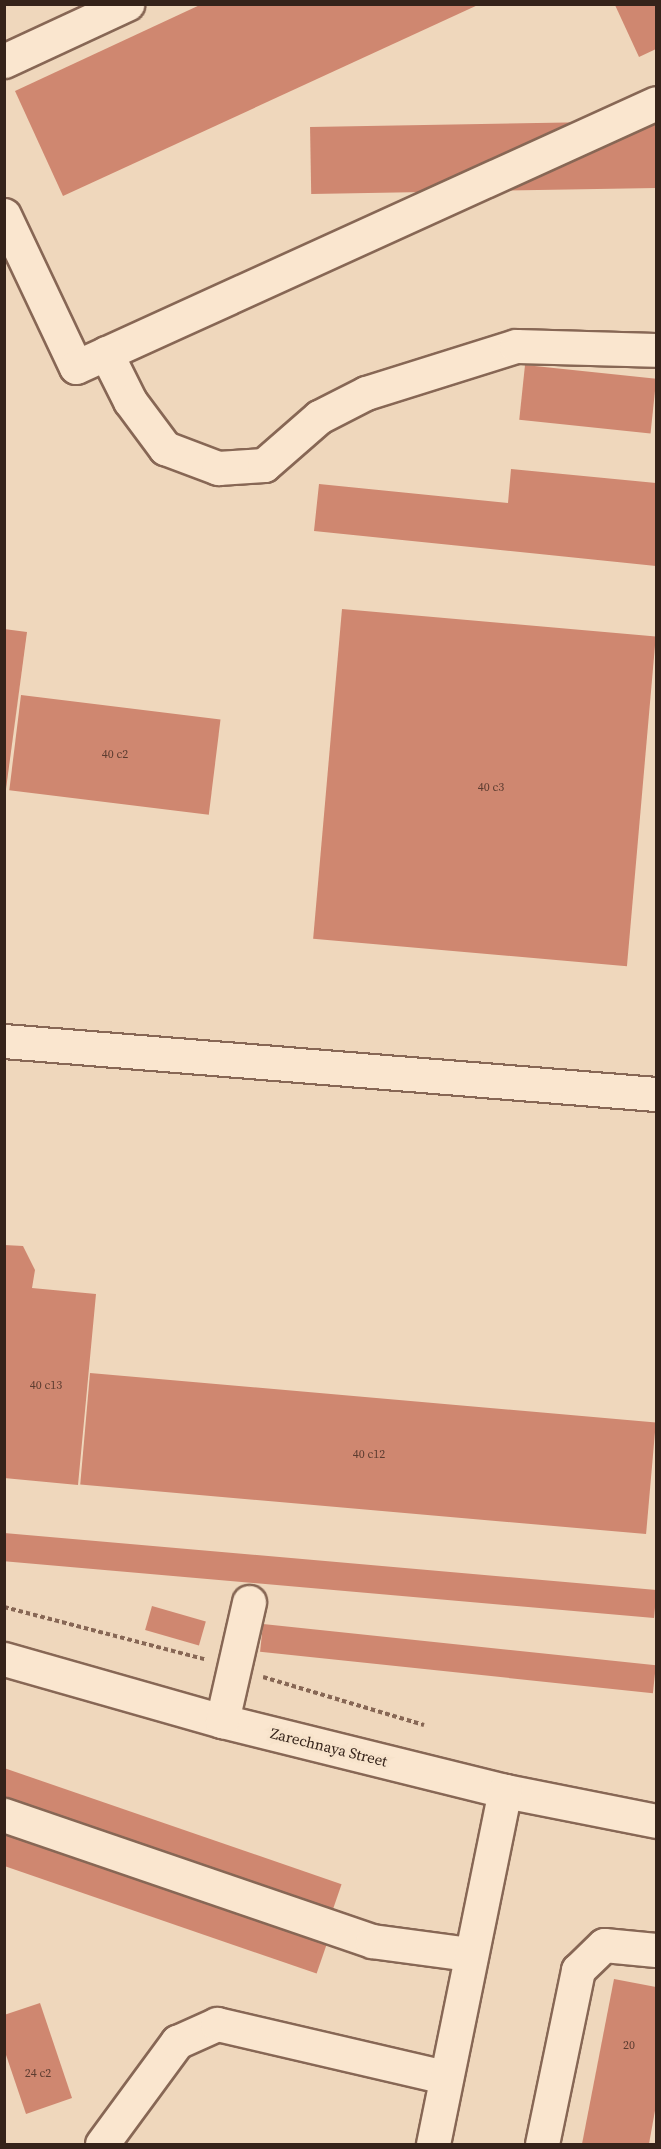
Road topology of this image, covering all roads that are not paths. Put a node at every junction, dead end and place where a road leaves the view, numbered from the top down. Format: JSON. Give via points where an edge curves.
{"nodes":[{"id":1,"x":127,"y":4,"type":"edge"},
{"id":2,"x":4,"y":61,"type":"edge"},
{"id":3,"x":657,"y":103,"type":"edge"},
{"id":4,"x":4,"y":215,"type":"edge"},
{"id":5,"x":657,"y":350,"type":"edge"},
{"id":6,"x":106,"y":353,"type":"junction"},
{"id":7,"x":4,"y":1041,"type":"edge"},
{"id":8,"x":657,"y":1094,"type":"edge"},
{"id":9,"x":249,"y":1602,"type":"dead end"},
{"id":10,"x":4,"y":1659,"type":"edge"},
{"id":11,"x":222,"y":1721,"type":"junction"},
{"id":12,"x":505,"y":1791,"type":"junction"},
{"id":13,"x":4,"y":1815,"type":"edge"},
{"id":14,"x":657,"y":1821,"type":"edge"},
{"id":15,"x":657,"y":1950,"type":"edge"},
{"id":16,"x":470,"y":1954,"type":"junction"},
{"id":17,"x":445,"y":2077,"type":"junction"},
{"id":18,"x":102,"y":2145,"type":"edge"},
{"id":19,"x":433,"y":2145,"type":"edge"},
{"id":20,"x":542,"y":2145,"type":"edge"}],
"edges":[{"from":1,"to":2,"type":"street"},
{"from":3,"to":6,"type":"street"},
{"from":4,"to":6,"type":"street","via":[[76,367]]},
{"from":5,"to":6,"type":"street","via":[[516,346],[366,393],[319,417],[264,465],[218,468],[165,448],[130,401]]},
{"from":7,"to":8,"type":"street"},
{"from":9,"to":11,"type":"street"},
{"from":10,"to":11,"type":"street","name":"Zarechnaya Street"},
{"from":11,"to":12,"type":"street","name":"Zarechnaya Street"},
{"from":12,"to":14,"type":"street","name":"Zarechnaya Street"},
{"from":12,"to":16,"type":"street"},
{"from":13,"to":16,"type":"street","via":[[372,1941]]},
{"from":15,"to":20,"type":"street","via":[[604,1945],[589,1953],[578,1970]]},
{"from":16,"to":17,"type":"street"},
{"from":17,"to":18,"type":"street","via":[[216,2024],[177,2042]]},
{"from":17,"to":19,"type":"street"}]}
